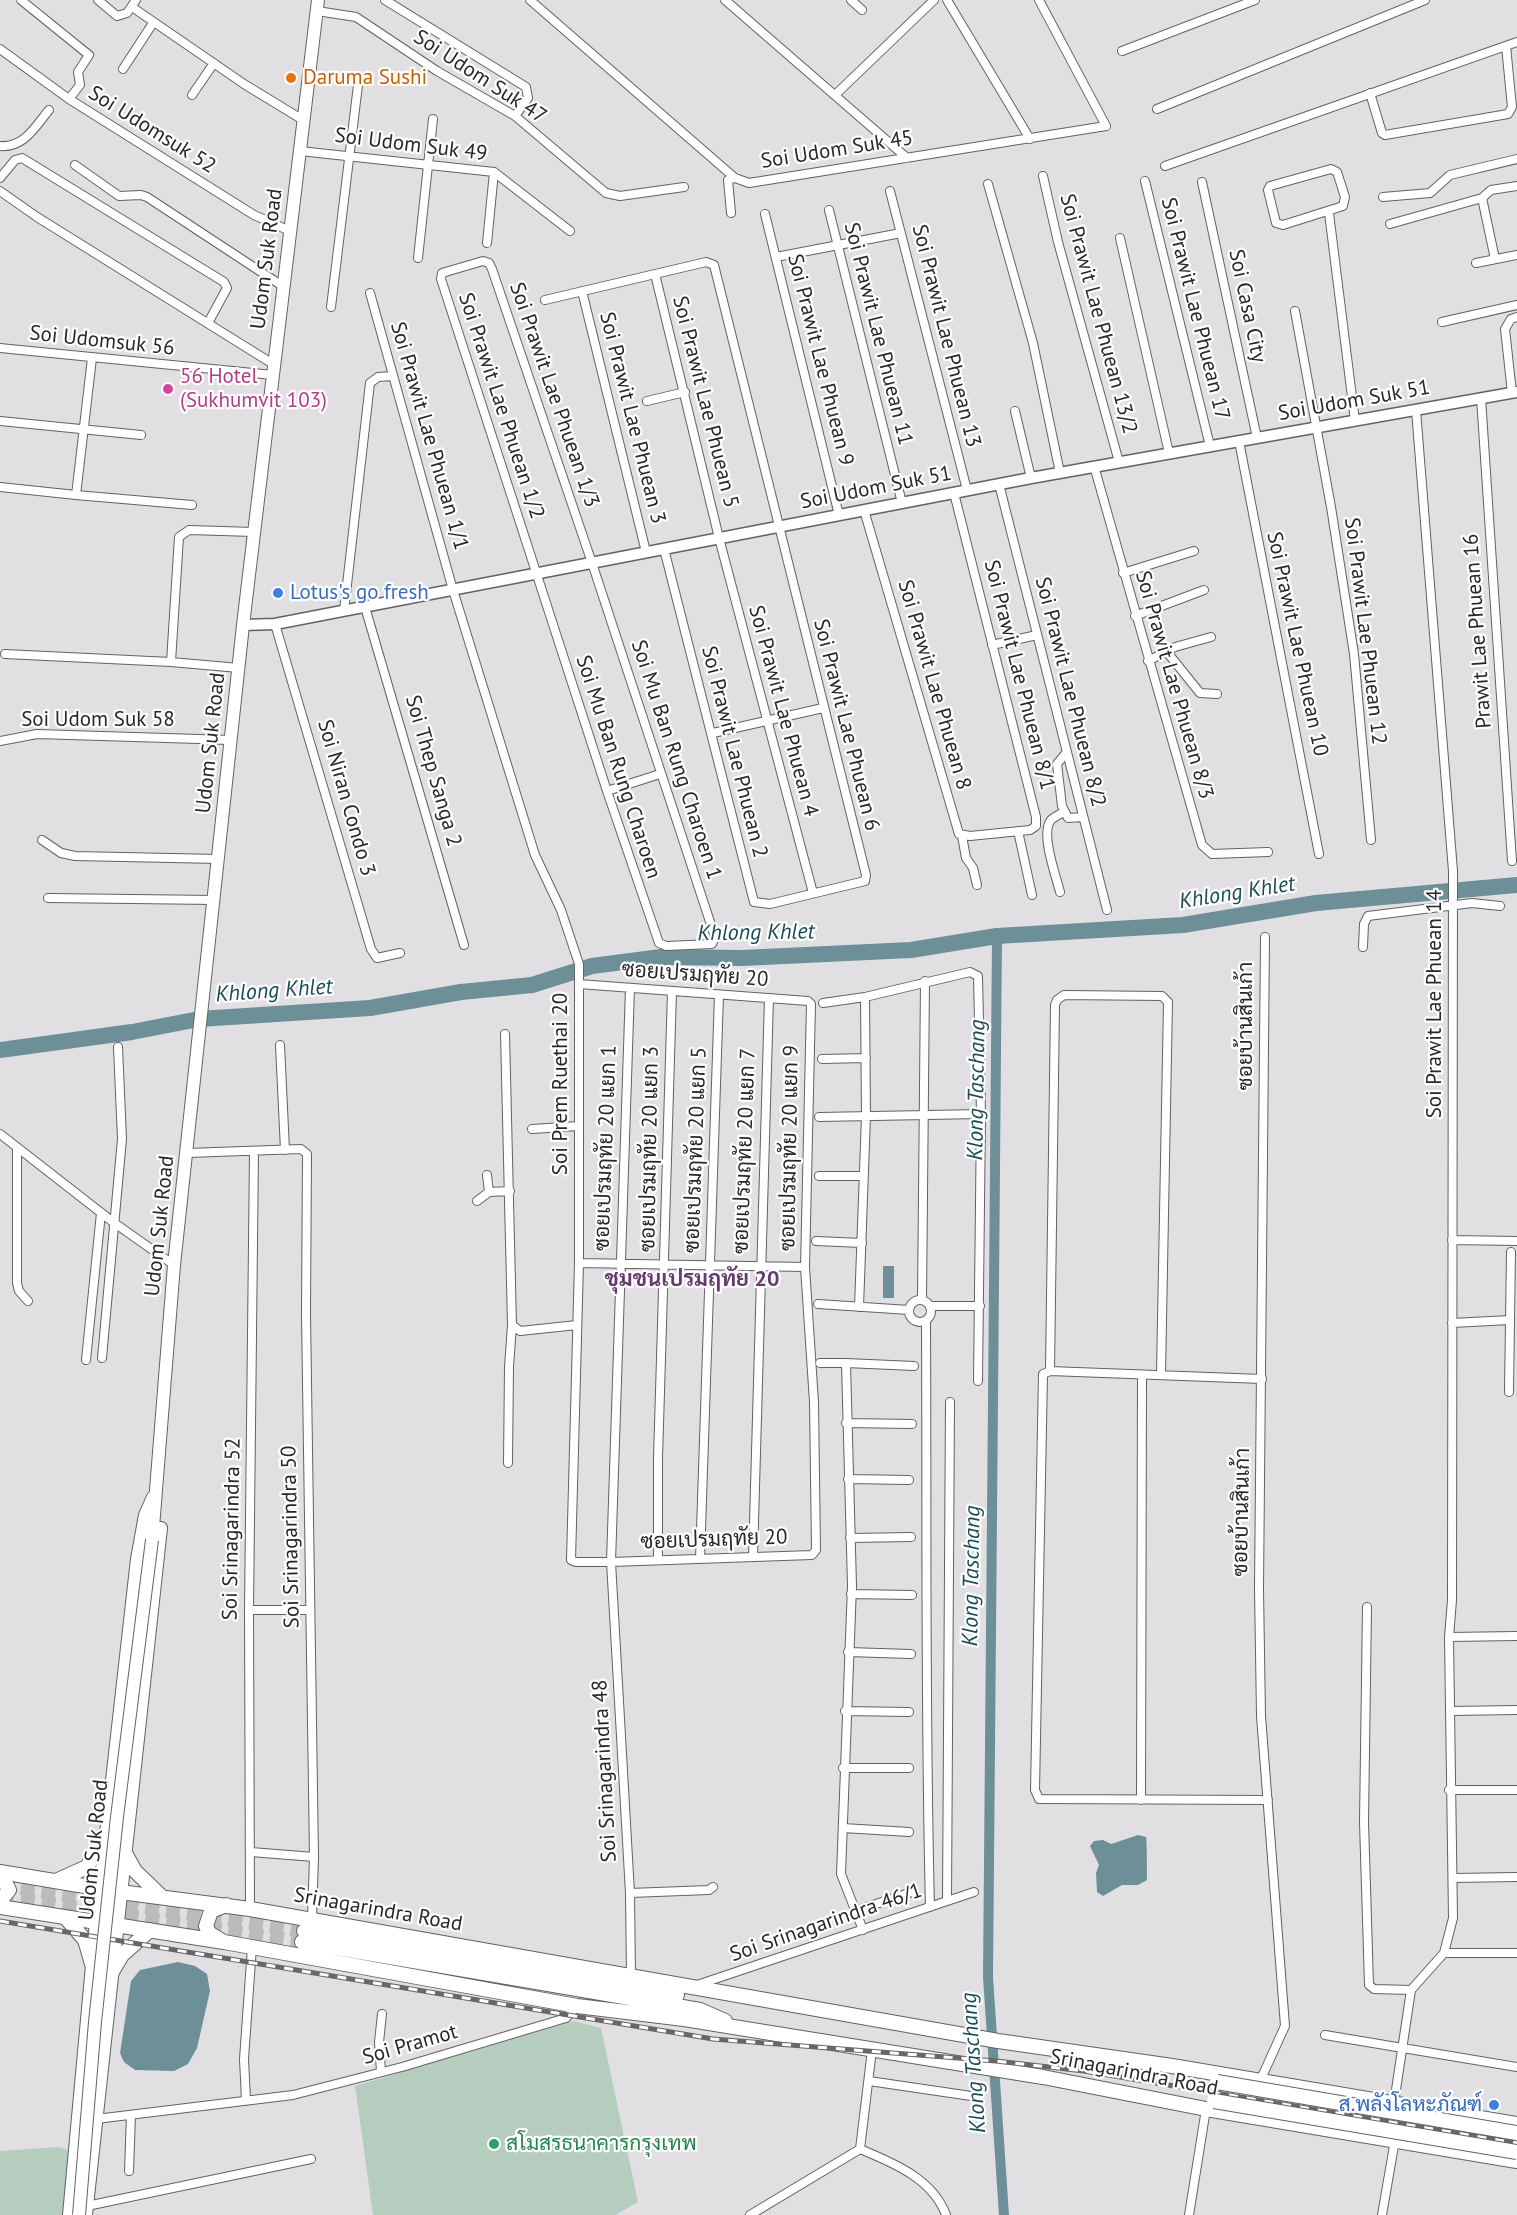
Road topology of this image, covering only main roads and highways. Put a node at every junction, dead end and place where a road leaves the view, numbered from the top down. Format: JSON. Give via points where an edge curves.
{"nodes":[{"id":1,"x":318,"y":5,"type":"edge"},
{"id":2,"x":157,"y":1491,"type":"junction"},
{"id":3,"x":115,"y":1754,"type":"junction"},
{"id":4,"x":134,"y":1756,"type":"junction"},
{"id":5,"x":105,"y":1835,"type":"junction"},
{"id":6,"x":124,"y":1851,"type":"junction"},
{"id":7,"x":0,"y":1872,"type":"edge"},
{"id":8,"x":56,"y":1881,"type":"junction"},
{"id":9,"x":99,"y":1888,"type":"junction"},
{"id":10,"x":120,"y":1892,"type":"junction"},
{"id":11,"x":162,"y":1898,"type":"junction"},
{"id":12,"x":0,"y":1901,"type":"edge"},
{"id":13,"x":226,"y":1905,"type":"junction"},
{"id":14,"x":0,"y":1907,"type":"edge"},
{"id":15,"x":66,"y":1918,"type":"junction"},
{"id":16,"x":96,"y":1922,"type":"junction"},
{"id":17,"x":117,"y":1925,"type":"junction"},
{"id":18,"x":150,"y":1930,"type":"junction"},
{"id":19,"x":224,"y":1942,"type":"junction"},
{"id":20,"x":92,"y":1964,"type":"junction"},
{"id":21,"x":112,"y":1972,"type":"junction"},
{"id":22,"x":747,"y":1998,"type":"junction"},
{"id":23,"x":88,"y":2008,"type":"junction"},
{"id":24,"x":108,"y":2010,"type":"junction"},
{"id":25,"x":743,"y":2028,"type":"junction"},
{"id":26,"x":1046,"y":2049,"type":"junction"},
{"id":27,"x":1265,"y":2082,"type":"junction"},
{"id":28,"x":1210,"y":2105,"type":"junction"},
{"id":29,"x":1264,"y":2118,"type":"junction"},
{"id":30,"x":1517,"y":2124,"type":"edge"},
{"id":31,"x":1517,"y":2131,"type":"edge"},
{"id":32,"x":1517,"y":2152,"type":"edge"},
{"id":33,"x":1517,"y":2160,"type":"edge"},
{"id":34,"x":84,"y":2212,"type":"edge"},
{"id":35,"x":69,"y":2215,"type":"edge"}],
"edges":[{"from":1,"to":2,"type":"main road","name":"Udom Suk Road","via":[[243,625],[174,1265]]},
{"from":2,"to":3,"type":"main road","name":"Udom Suk Road","via":[[145,1515],[136,1559]]},
{"from":2,"to":4,"type":"main road","name":"Udom Suk Road","via":[[161,1523]]},
{"from":2,"to":34,"type":"main road","name":"Udom Suk Road","bridge":true,"via":[[95,2022]]},
{"from":3,"to":4,"type":"main road","via":[[122,1765]]},
{"from":3,"to":5,"type":"main road","name":"Udom Suk Road"},
{"from":4,"to":6,"type":"main road","name":"Udom Suk Road"},
{"from":5,"to":8,"type":"main road","via":[[87,1867]]},
{"from":5,"to":9,"type":"main road","name":"Udom Suk Road"},
{"from":6,"to":10,"type":"main road","name":"Udom Suk Road"},
{"from":6,"to":11,"type":"main road","via":[[145,1884]]},
{"from":7,"to":8,"type":"main road","name":"Srinagarindra Road"},
{"from":7,"to":12,"type":"main road","via":[[9,1890]]},
{"from":8,"to":9,"type":"main road","name":"Srinagarindra Road"},
{"from":9,"to":10,"type":"main road","name":"Srinagarindra Road"},
{"from":9,"to":16,"type":"main road","name":"Udom Suk Road"},
{"from":10,"to":11,"type":"main road","name":"Srinagarindra Road"},
{"from":10,"to":17,"type":"main road","name":"Udom Suk Road"},
{"from":11,"to":13,"type":"main road","name":"Srinagarindra Road"},
{"from":13,"to":19,"type":"main road","via":[[211,1911],[206,1926],[208,1933]]},
{"from":13,"to":22,"type":"main road","name":"Srinagarindra Road"},
{"from":14,"to":15,"type":"main road","name":"Srinagarindra Road"},
{"from":15,"to":16,"type":"main road","name":"Srinagarindra Road"},
{"from":15,"to":20,"type":"main road","via":[[86,1940]]},
{"from":16,"to":17,"type":"main road","name":"Srinagarindra Road"},
{"from":16,"to":20,"type":"main road","name":"Udom Suk Road"},
{"from":17,"to":18,"type":"main road","name":"Srinagarindra Road"},
{"from":17,"to":21,"type":"main road","name":"Udom Suk Road"},
{"from":18,"to":19,"type":"main road","name":"Srinagarindra Road"},
{"from":18,"to":21,"type":"main road","via":[[122,1955]]},
{"from":19,"to":25,"type":"main road","name":"Srinagarindra Road","via":[[577,2006]]},
{"from":20,"to":23,"type":"main road","name":"Udom Suk Road"},
{"from":21,"to":24,"type":"main road","name":"Udom Suk Road"},
{"from":22,"to":25,"type":"main road","name":"Srinagarindra Road","via":[[700,1999],[303,1937],[700,2010]]},
{"from":22,"to":26,"type":"main road","name":"Srinagarindra Road"},
{"from":23,"to":24,"type":"main road","via":[[99,1995]]},
{"from":23,"to":35,"type":"main road","name":"Udom Suk Road"},
{"from":24,"to":34,"type":"main road","name":"Udom Suk Road"},
{"from":25,"to":28,"type":"main road","name":"Srinagarindra Road","via":[[996,2070],[1108,2083]]},
{"from":26,"to":27,"type":"main road","name":"Srinagarindra Road"},
{"from":26,"to":31,"type":"main road","bridge":true,"via":[[1217,2082]]},
{"from":27,"to":29,"type":"main road","via":[[1282,2092],[1285,2103],[1281,2112]]},
{"from":27,"to":30,"type":"main road","name":"Srinagarindra Road"},
{"from":28,"to":29,"type":"main road","name":"Srinagarindra Road"},
{"from":28,"to":32,"type":"main road","bridge":true},
{"from":29,"to":33,"type":"main road","name":"Srinagarindra Road"},
{"from":31,"to":33,"type":"main road","via":[[1506,2133],[1503,2143]]}]}
